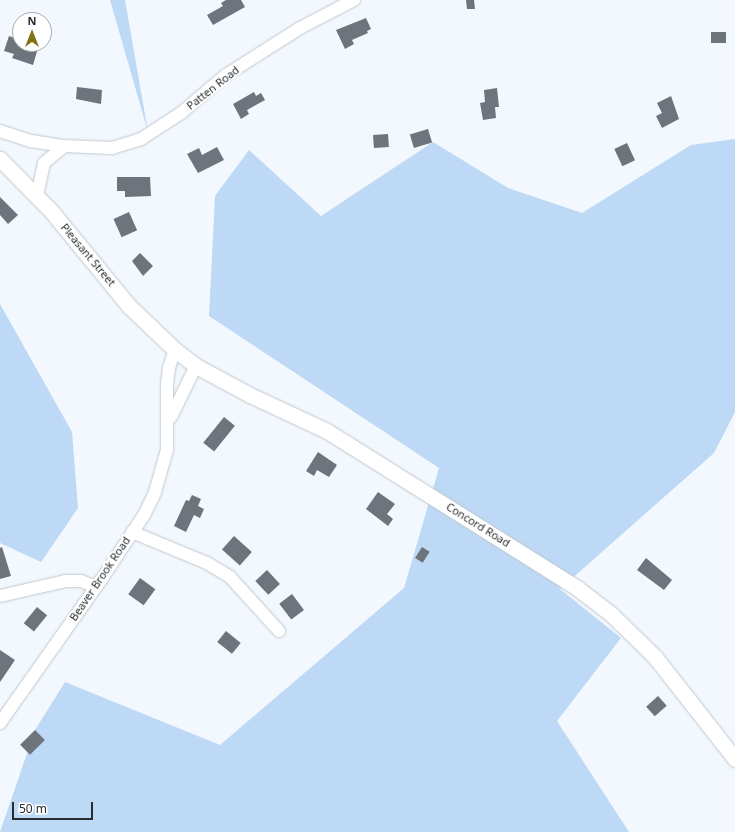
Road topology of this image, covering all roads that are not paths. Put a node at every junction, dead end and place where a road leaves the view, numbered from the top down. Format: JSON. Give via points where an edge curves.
{"nodes":[{"id":1,"x":354,"y":0,"type":"edge"},
{"id":2,"x":0,"y":131,"type":"edge"},
{"id":3,"x":64,"y":146,"type":"junction"},
{"id":4,"x":0,"y":159,"type":"edge"},
{"id":5,"x":37,"y":196,"type":"junction"},
{"id":6,"x":176,"y":350,"type":"junction"},
{"id":7,"x":196,"y":366,"type":"junction"},
{"id":8,"x":168,"y":421,"type":"junction"},
{"id":9,"x":132,"y":532,"type":"junction"},
{"id":10,"x":96,"y":587,"type":"junction"},
{"id":11,"x":0,"y":596,"type":"edge"},
{"id":12,"x":279,"y":631,"type":"dead end"},
{"id":13,"x":0,"y":723,"type":"edge"},
{"id":14,"x":735,"y":759,"type":"edge"}],
"edges":[{"from":1,"to":3,"type":"street","name":"Patten Road","via":[[300,28],[226,75],[182,113],[142,139],[112,148]]},
{"from":2,"to":3,"type":"street","name":"Patten Road","via":[[31,141]]},
{"from":3,"to":5,"type":"street","via":[[44,162]]},
{"from":4,"to":5,"type":"main road","name":"Pleasant Street"},
{"from":5,"to":6,"type":"main road","name":"Pleasant Street","via":[[129,306]]},
{"from":6,"to":7,"type":"main road","name":"Concord Road"},
{"from":6,"to":8,"type":"street","name":"Beaver Brook Road","via":[[169,368]]},
{"from":7,"to":8,"type":"street","name":"Beaver Brook Road"},
{"from":7,"to":14,"type":"main road","name":"Concord Road","via":[[326,431],[577,588],[611,614],[655,657]]},
{"from":8,"to":9,"type":"street","name":"Beaver Brook Road","via":[[167,450],[155,492]]},
{"from":9,"to":10,"type":"street","name":"Beaver Brook Road"},
{"from":9,"to":12,"type":"street","via":[[207,563],[230,577]]},
{"from":10,"to":11,"type":"street","via":[[81,581],[66,581]]},
{"from":10,"to":13,"type":"street","name":"Beaver Brook Road"}]}
